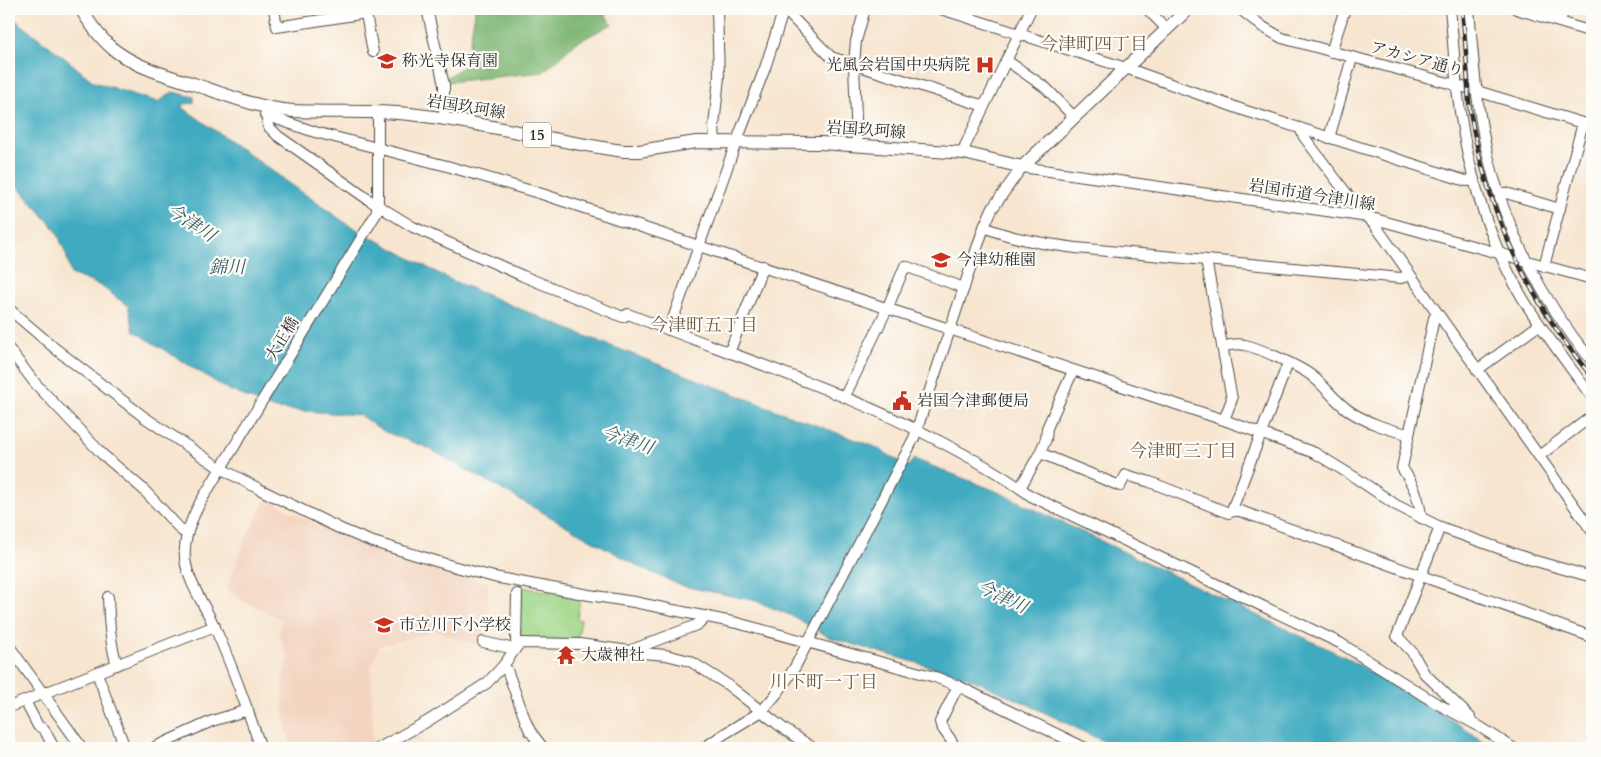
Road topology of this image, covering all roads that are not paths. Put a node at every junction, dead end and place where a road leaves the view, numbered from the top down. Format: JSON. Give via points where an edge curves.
{"nodes":[{"id":1,"x":81,"y":9,"type":"edge"},
{"id":2,"x":274,"y":9,"type":"edge"},
{"id":3,"x":427,"y":9,"type":"edge"},
{"id":4,"x":717,"y":9,"type":"edge"},
{"id":5,"x":865,"y":9,"type":"edge"},
{"id":6,"x":940,"y":9,"type":"edge"},
{"id":7,"x":1031,"y":9,"type":"edge"},
{"id":8,"x":1147,"y":9,"type":"edge"},
{"id":9,"x":1188,"y":9,"type":"edge"},
{"id":10,"x":1240,"y":9,"type":"edge"},
{"id":11,"x":1346,"y":9,"type":"edge"},
{"id":12,"x":1450,"y":9,"type":"edge"},
{"id":13,"x":1469,"y":9,"type":"edge"},
{"id":14,"x":1516,"y":9,"type":"edge"},
{"id":15,"x":1564,"y":9,"type":"edge"},
{"id":16,"x":365,"y":11,"type":"edge"},
{"id":17,"x":1560,"y":22,"type":"junction"},
{"id":18,"x":1167,"y":29,"type":"junction"},
{"id":19,"x":1592,"y":32,"type":"edge"},
{"id":20,"x":1020,"y":33,"type":"junction"},
{"id":21,"x":373,"y":52,"type":"dead end"},
{"id":22,"x":1331,"y":52,"type":"junction"},
{"id":23,"x":1352,"y":58,"type":"junction"},
{"id":24,"x":1006,"y":60,"type":"junction"},
{"id":25,"x":854,"y":64,"type":"junction"},
{"id":26,"x":1126,"y":68,"type":"junction"},
{"id":27,"x":1457,"y":86,"type":"junction"},
{"id":28,"x":1477,"y":91,"type":"junction"},
{"id":29,"x":984,"y":106,"type":"junction"},
{"id":30,"x":265,"y":111,"type":"junction"},
{"id":31,"x":378,"y":112,"type":"junction"},
{"id":32,"x":1074,"y":117,"type":"junction"},
{"id":33,"x":444,"y":119,"type":"junction"},
{"id":34,"x":1587,"y":125,"type":"edge"},
{"id":35,"x":1300,"y":128,"type":"junction"},
{"id":36,"x":1329,"y":138,"type":"junction"},
{"id":37,"x":714,"y":142,"type":"junction"},
{"id":38,"x":737,"y":142,"type":"junction"},
{"id":39,"x":858,"y":145,"type":"junction"},
{"id":40,"x":378,"y":148,"type":"junction"},
{"id":41,"x":964,"y":152,"type":"junction"},
{"id":42,"x":1022,"y":167,"type":"junction"},
{"id":43,"x":1474,"y":180,"type":"junction"},
{"id":44,"x":1500,"y":193,"type":"junction"},
{"id":45,"x":378,"y":205,"type":"junction"},
{"id":46,"x":1560,"y":210,"type":"junction"},
{"id":47,"x":1368,"y":217,"type":"junction"},
{"id":48,"x":984,"y":227,"type":"junction"},
{"id":49,"x":700,"y":245,"type":"junction"},
{"id":50,"x":1501,"y":254,"type":"junction"},
{"id":51,"x":1206,"y":260,"type":"junction"},
{"id":52,"x":1526,"y":261,"type":"junction"},
{"id":53,"x":763,"y":266,"type":"junction"},
{"id":54,"x":1544,"y":266,"type":"junction"},
{"id":55,"x":1410,"y":275,"type":"junction"},
{"id":56,"x":1592,"y":279,"type":"edge"},
{"id":57,"x":964,"y":288,"type":"junction"},
{"id":58,"x":9,"y":309,"type":"edge"},
{"id":59,"x":886,"y":309,"type":"junction"},
{"id":60,"x":1437,"y":314,"type":"junction"},
{"id":61,"x":1540,"y":325,"type":"junction"},
{"id":62,"x":950,"y":329,"type":"junction"},
{"id":63,"x":669,"y":330,"type":"junction"},
{"id":64,"x":1222,"y":347,"type":"junction"},
{"id":65,"x":9,"y":349,"type":"edge"},
{"id":66,"x":729,"y":353,"type":"junction"},
{"id":67,"x":1592,"y":361,"type":"edge"},
{"id":68,"x":1288,"y":364,"type":"junction"},
{"id":69,"x":1073,"y":370,"type":"junction"},
{"id":70,"x":1477,"y":370,"type":"junction"},
{"id":71,"x":845,"y":396,"type":"junction"},
{"id":72,"x":1592,"y":397,"type":"edge"},
{"id":73,"x":1592,"y":416,"type":"edge"},
{"id":74,"x":1224,"y":420,"type":"junction"},
{"id":75,"x":917,"y":429,"type":"junction"},
{"id":76,"x":1262,"y":434,"type":"junction"},
{"id":77,"x":1409,"y":434,"type":"junction"},
{"id":78,"x":1040,"y":453,"type":"junction"},
{"id":79,"x":1539,"y":456,"type":"junction"},
{"id":80,"x":222,"y":466,"type":"junction"},
{"id":81,"x":1020,"y":488,"type":"junction"},
{"id":82,"x":1233,"y":511,"type":"junction"},
{"id":83,"x":1421,"y":518,"type":"junction"},
{"id":84,"x":1440,"y":527,"type":"junction"},
{"id":85,"x":1592,"y":531,"type":"edge"},
{"id":86,"x":187,"y":534,"type":"junction"},
{"id":87,"x":1422,"y":575,"type":"junction"},
{"id":88,"x":1592,"y":577,"type":"edge"},
{"id":89,"x":517,"y":594,"type":"dead end"},
{"id":90,"x":108,"y":597,"type":"dead end"},
{"id":91,"x":707,"y":616,"type":"junction"},
{"id":92,"x":215,"y":626,"type":"junction"},
{"id":93,"x":1592,"y":637,"type":"edge"},
{"id":94,"x":810,"y":639,"type":"junction"},
{"id":95,"x":483,"y":642,"type":"dead end"},
{"id":96,"x":9,"y":646,"type":"edge"},
{"id":97,"x":516,"y":648,"type":"junction"},
{"id":98,"x":638,"y":649,"type":"junction"},
{"id":99,"x":117,"y":665,"type":"junction"},
{"id":100,"x":503,"y":666,"type":"junction"},
{"id":101,"x":97,"y":672,"type":"junction"},
{"id":102,"x":958,"y":686,"type":"junction"},
{"id":103,"x":43,"y":694,"type":"junction"},
{"id":104,"x":25,"y":701,"type":"junction"},
{"id":105,"x":9,"y":707,"type":"edge"},
{"id":106,"x":248,"y":710,"type":"junction"},
{"id":107,"x":762,"y":711,"type":"junction"},
{"id":108,"x":1478,"y":725,"type":"junction"},
{"id":109,"x":54,"y":748,"type":"edge"},
{"id":110,"x":82,"y":748,"type":"edge"},
{"id":111,"x":124,"y":748,"type":"edge"},
{"id":112,"x":154,"y":748,"type":"edge"},
{"id":113,"x":261,"y":748,"type":"edge"},
{"id":114,"x":379,"y":748,"type":"edge"},
{"id":115,"x":543,"y":748,"type":"edge"},
{"id":116,"x":704,"y":748,"type":"edge"},
{"id":117,"x":813,"y":748,"type":"edge"},
{"id":118,"x":954,"y":748,"type":"edge"},
{"id":119,"x":1085,"y":748,"type":"edge"},
{"id":120,"x":1513,"y":748,"type":"edge"}],
"edges":[{"from":1,"to":30,"type":"main road","name":"岩国玖珂線","number":"15","via":[[105,41],[132,61]]},
{"from":2,"to":16,"type":"street","via":[[277,27]]},
{"from":3,"to":33,"type":"street","via":[[444,84]]},
{"from":4,"to":37,"type":"street","via":[[719,77]]},
{"from":5,"to":25,"type":"street","via":[[856,41]]},
{"from":6,"to":20,"type":"street"},
{"from":7,"to":20,"type":"street"},
{"from":8,"to":18,"type":"street"},
{"from":9,"to":18,"type":"main road"},
{"from":10,"to":22,"type":"street","name":"アカシア通り","via":[[1263,28],[1282,38]]},
{"from":11,"to":22,"type":"street"},
{"from":12,"to":27,"type":"street"},
{"from":13,"to":28,"type":"street"},
{"from":14,"to":17,"type":"street"},
{"from":15,"to":17,"type":"street"},
{"from":16,"to":21,"type":"street"},
{"from":17,"to":19,"type":"street"},
{"from":18,"to":26,"type":"main road"},
{"from":20,"to":24,"type":"street"},
{"from":20,"to":26,"type":"street"},
{"from":22,"to":23,"type":"street","name":"アカシア通り"},
{"from":23,"to":27,"type":"street","name":"アカシア通り"},
{"from":23,"to":36,"type":"street"},
{"from":24,"to":29,"type":"street"},
{"from":24,"to":32,"type":"street","via":[[1046,88]]},
{"from":25,"to":29,"type":"street"},
{"from":25,"to":38,"type":"street","via":[[831,57],[784,9]]},
{"from":25,"to":39,"type":"street"},
{"from":26,"to":32,"type":"main road"},
{"from":26,"to":35,"type":"street"},
{"from":27,"to":28,"type":"street","name":"アカシア通り"},
{"from":27,"to":43,"type":"street"},
{"from":28,"to":34,"type":"street","name":"アカシア通り"},
{"from":28,"to":44,"type":"street","via":[[1487,151]]},
{"from":29,"to":41,"type":"street"},
{"from":30,"to":31,"type":"main road","name":"岩国玖珂線","number":"15"},
{"from":30,"to":40,"type":"street","via":[[315,132]]},
{"from":30,"to":45,"type":"street","via":[[268,126],[278,136]]},
{"from":31,"to":33,"type":"main road","name":"岩国玖珂線","number":"15"},
{"from":31,"to":40,"type":"street"},
{"from":32,"to":42,"type":"main road"},
{"from":33,"to":37,"type":"main road","name":"岩国玖珂線","number":"15","via":[[624,151]]},
{"from":34,"to":46,"type":"street"},
{"from":35,"to":36,"type":"street"},
{"from":35,"to":47,"type":"street","via":[[1333,176]]},
{"from":36,"to":43,"type":"street","via":[[1466,181]]},
{"from":37,"to":38,"type":"main road","name":"岩国玖珂線","number":"15"},
{"from":38,"to":39,"type":"main road","name":"岩国玖珂線","number":"15"},
{"from":38,"to":49,"type":"street"},
{"from":39,"to":41,"type":"main road","name":"岩国玖珂線","number":"15"},
{"from":40,"to":45,"type":"street"},
{"from":40,"to":49,"type":"street","via":[[542,194]]},
{"from":41,"to":42,"type":"main road","name":"岩国玖珂線","number":"15"},
{"from":42,"to":47,"type":"street","name":"岩国市道今津川線"},
{"from":42,"to":48,"type":"street","via":[[992,209]]},
{"from":43,"to":50,"type":"street"},
{"from":44,"to":46,"type":"street"},
{"from":44,"to":52,"type":"street"},
{"from":45,"to":63,"type":"street","via":[[413,227],[523,276],[623,317],[628,314]]},
{"from":45,"to":80,"type":"street","name":"大正橋","via":[[376,214]]},
{"from":46,"to":54,"type":"street"},
{"from":47,"to":50,"type":"street","name":"岩国市道今津川線"},
{"from":47,"to":55,"type":"street"},
{"from":48,"to":51,"type":"street","via":[[1053,245]]},
{"from":48,"to":57,"type":"street"},
{"from":49,"to":53,"type":"street"},
{"from":49,"to":63,"type":"street"},
{"from":50,"to":52,"type":"street","name":"岩国市道今津川線"},
{"from":50,"to":61,"type":"street"},
{"from":51,"to":55,"type":"street","via":[[1401,278]]},
{"from":51,"to":64,"type":"street"},
{"from":52,"to":54,"type":"street","name":"岩国市道今津川線"},
{"from":52,"to":67,"type":"street","via":[[1558,315]]},
{"from":53,"to":59,"type":"street"},
{"from":53,"to":66,"type":"street"},
{"from":54,"to":56,"type":"street","name":"岩国市道今津川線"},
{"from":55,"to":60,"type":"street"},
{"from":57,"to":59,"type":"street","via":[[905,266]]},
{"from":57,"to":62,"type":"street"},
{"from":58,"to":80,"type":"street","via":[[56,350],[144,417]]},
{"from":59,"to":62,"type":"street"},
{"from":59,"to":71,"type":"street"},
{"from":60,"to":70,"type":"street"},
{"from":60,"to":77,"type":"street"},
{"from":61,"to":70,"type":"street"},
{"from":61,"to":72,"type":"street"},
{"from":62,"to":69,"type":"street"},
{"from":62,"to":75,"type":"street"},
{"from":63,"to":66,"type":"street"},
{"from":64,"to":68,"type":"street","via":[[1245,345]]},
{"from":64,"to":74,"type":"street","via":[[1232,399]]},
{"from":65,"to":86,"type":"street","via":[[34,382],[102,454],[143,489]]},
{"from":66,"to":71,"type":"street"},
{"from":68,"to":76,"type":"street"},
{"from":68,"to":77,"type":"street","via":[[1313,376],[1350,412],[1392,431]]},
{"from":69,"to":74,"type":"street"},
{"from":69,"to":78,"type":"street","via":[[1047,428]]},
{"from":70,"to":79,"type":"street"},
{"from":71,"to":75,"type":"street"},
{"from":73,"to":79,"type":"street"},
{"from":74,"to":76,"type":"street"},
{"from":75,"to":81,"type":"street"},
{"from":75,"to":94,"type":"street"},
{"from":76,"to":82,"type":"street"},
{"from":76,"to":83,"type":"street","via":[[1315,453]]},
{"from":77,"to":83,"type":"street","via":[[1402,468],[1421,506]]},
{"from":78,"to":81,"type":"street"},
{"from":78,"to":82,"type":"street","via":[[1120,486],[1126,475],[1229,513]]},
{"from":79,"to":85,"type":"street"},
{"from":80,"to":86,"type":"street","name":"大正橋","via":[[192,518]]},
{"from":80,"to":91,"type":"street","via":[[261,490],[341,529],[395,549],[494,577]]},
{"from":81,"to":108,"type":"street","via":[[1340,643],[1434,702]]},
{"from":82,"to":87,"type":"street"},
{"from":83,"to":84,"type":"street"},
{"from":84,"to":87,"type":"street"},
{"from":84,"to":88,"type":"street","via":[[1532,560]]},
{"from":86,"to":92,"type":"street","name":"大正橋","via":[[188,572]]},
{"from":87,"to":93,"type":"street"},
{"from":87,"to":108,"type":"street","via":[[1397,636],[1412,652],[1424,673]]},
{"from":89,"to":97,"type":"street"},
{"from":90,"to":99,"type":"street","via":[[110,632]]},
{"from":91,"to":94,"type":"street"},
{"from":91,"to":98,"type":"street","via":[[699,624]]},
{"from":92,"to":99,"type":"street"},
{"from":92,"to":106,"type":"street","name":"大正橋"},
{"from":94,"to":102,"type":"street"},
{"from":94,"to":107,"type":"street","via":[[779,691]]},
{"from":95,"to":97,"type":"street"},
{"from":96,"to":103,"type":"street"},
{"from":97,"to":98,"type":"street","via":[[522,643],[546,643],[629,651]]},
{"from":97,"to":100,"type":"street"},
{"from":98,"to":107,"type":"street","via":[[690,661]]},
{"from":99,"to":101,"type":"street"},
{"from":100,"to":114,"type":"street","via":[[487,683]]},
{"from":100,"to":115,"type":"street","via":[[530,732]]},
{"from":101,"to":103,"type":"street"},
{"from":101,"to":111,"type":"street"},
{"from":102,"to":118,"type":"street","via":[[940,722]]},
{"from":102,"to":119,"type":"street"},
{"from":103,"to":104,"type":"street"},
{"from":103,"to":110,"type":"street"},
{"from":104,"to":105,"type":"street"},
{"from":104,"to":109,"type":"street"},
{"from":106,"to":112,"type":"street","via":[[212,721]]},
{"from":106,"to":113,"type":"street","name":"大正橋"},
{"from":107,"to":116,"type":"street"},
{"from":107,"to":117,"type":"street"},
{"from":108,"to":120,"type":"street"}]}
